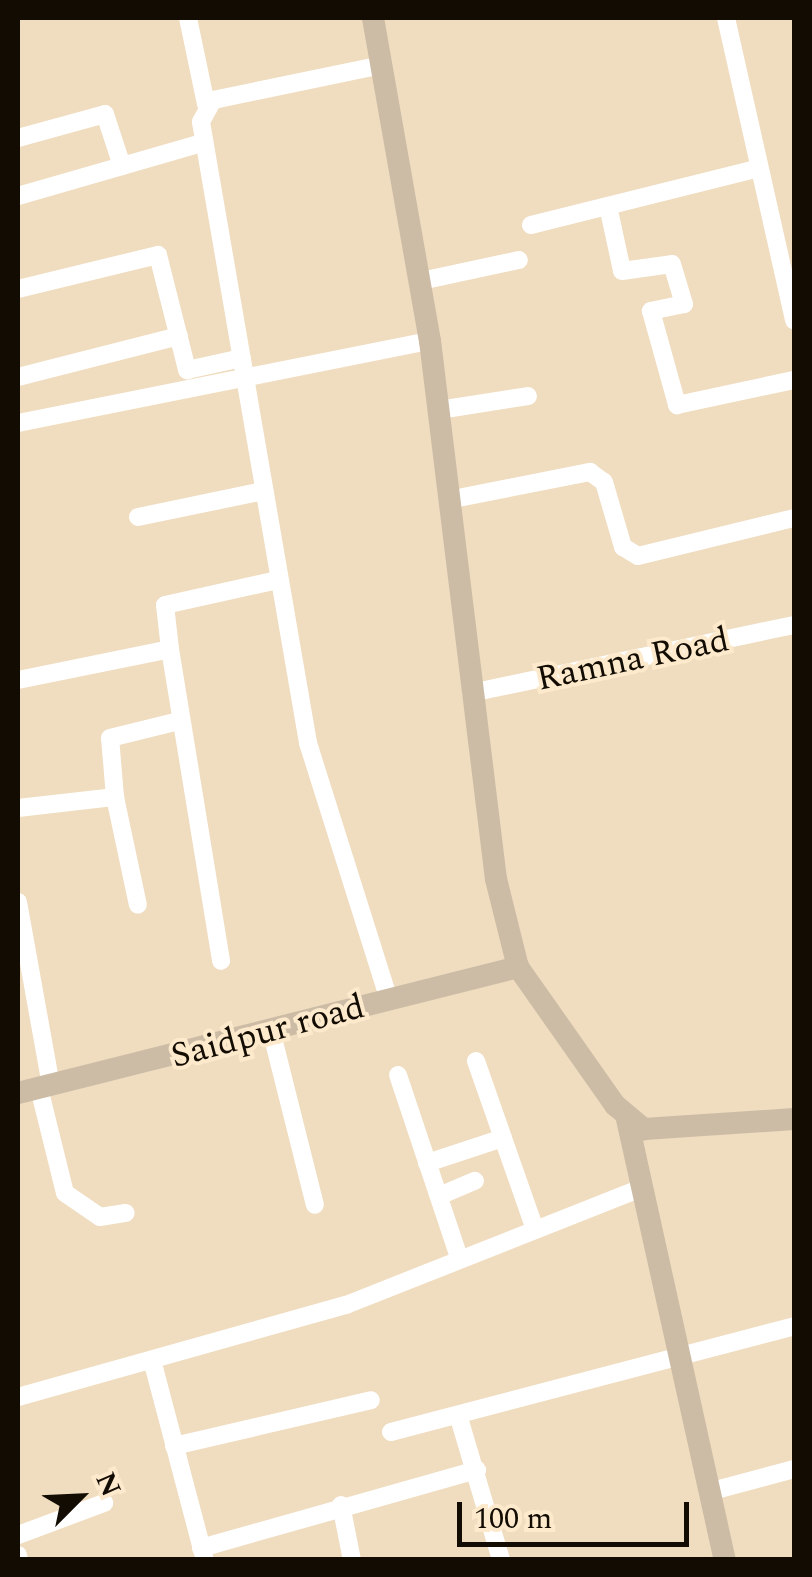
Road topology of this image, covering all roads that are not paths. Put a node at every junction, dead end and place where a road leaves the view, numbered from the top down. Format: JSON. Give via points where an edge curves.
{"nodes":[{"id":1,"x":188,"y":18,"type":"edge"},
{"id":2,"x":373,"y":18,"type":"edge"},
{"id":3,"x":726,"y":18,"type":"edge"},
{"id":4,"x":382,"y":65,"type":"junction"},
{"id":5,"x":206,"y":104,"type":"junction"},
{"id":6,"x":18,"y":138,"type":"edge"},
{"id":7,"x":202,"y":143,"type":"junction"},
{"id":8,"x":122,"y":166,"type":"junction"},
{"id":9,"x":756,"y":168,"type":"junction"},
{"id":10,"x":18,"y":196,"type":"edge"},
{"id":11,"x":608,"y":206,"type":"junction"},
{"id":12,"x":531,"y":225,"type":"dead end"},
{"id":13,"x":519,"y":260,"type":"dead end"},
{"id":14,"x":421,"y":281,"type":"junction"},
{"id":15,"x":18,"y":290,"type":"edge"},
{"id":16,"x":794,"y":320,"type":"edge"},
{"id":17,"x":180,"y":336,"type":"junction"},
{"id":18,"x":430,"y":341,"type":"junction"},
{"id":19,"x":243,"y":366,"type":"junction"},
{"id":20,"x":18,"y":378,"type":"edge"},
{"id":21,"x":794,"y":380,"type":"edge"},
{"id":22,"x":528,"y":396,"type":"dead end"},
{"id":23,"x":440,"y":410,"type":"junction"},
{"id":24,"x":18,"y":423,"type":"edge"},
{"id":25,"x":264,"y":491,"type":"junction"},
{"id":26,"x":448,"y":500,"type":"junction"},
{"id":27,"x":138,"y":517,"type":"dead end"},
{"id":28,"x":794,"y":518,"type":"edge"},
{"id":29,"x":278,"y":580,"type":"junction"},
{"id":30,"x":794,"y":624,"type":"edge"},
{"id":31,"x":170,"y":649,"type":"junction"},
{"id":32,"x":18,"y":680,"type":"edge"},
{"id":33,"x":471,"y":693,"type":"junction"},
{"id":34,"x":180,"y":721,"type":"junction"},
{"id":35,"x":116,"y":797,"type":"junction"},
{"id":36,"x":18,"y":808,"type":"edge"},
{"id":37,"x":18,"y":902,"type":"edge"},
{"id":38,"x":138,"y":905,"type":"dead end"},
{"id":39,"x":221,"y":962,"type":"dead end"},
{"id":40,"x":518,"y":968,"type":"junction"},
{"id":41,"x":389,"y":1000,"type":"junction"},
{"id":42,"x":272,"y":1034,"type":"junction"},
{"id":43,"x":476,"y":1061,"type":"dead end"},
{"id":44,"x":398,"y":1075,"type":"dead end"},
{"id":45,"x":36,"y":1089,"type":"edge"},
{"id":46,"x":793,"y":1118,"type":"edge"},
{"id":47,"x":627,"y":1120,"type":"junction"},
{"id":48,"x":503,"y":1138,"type":"junction"},
{"id":49,"x":428,"y":1163,"type":"junction"},
{"id":50,"x":475,"y":1181,"type":"dead end"},
{"id":51,"x":636,"y":1190,"type":"junction"},
{"id":52,"x":438,"y":1196,"type":"junction"},
{"id":53,"x":314,"y":1205,"type":"dead end"},
{"id":54,"x":126,"y":1213,"type":"dead end"},
{"id":55,"x":533,"y":1224,"type":"junction"},
{"id":56,"x":458,"y":1254,"type":"junction"},
{"id":57,"x":794,"y":1326,"type":"edge"},
{"id":58,"x":679,"y":1358,"type":"junction"},
{"id":59,"x":152,"y":1360,"type":"junction"},
{"id":60,"x":18,"y":1398,"type":"edge"},
{"id":61,"x":371,"y":1400,"type":"dead end"},
{"id":62,"x":458,"y":1418,"type":"junction"},
{"id":63,"x":391,"y":1432,"type":"dead end"},
{"id":64,"x":174,"y":1446,"type":"junction"},
{"id":65,"x":794,"y":1469,"type":"edge"},
{"id":66,"x":476,"y":1470,"type":"junction"},
{"id":67,"x":712,"y":1492,"type":"junction"},
{"id":68,"x":104,"y":1503,"type":"dead end"},
{"id":69,"x":341,"y":1505,"type":"junction"},
{"id":70,"x":18,"y":1536,"type":"edge"},
{"id":71,"x":203,"y":1554,"type":"edge"},
{"id":72,"x":352,"y":1560,"type":"edge"},
{"id":73,"x":501,"y":1560,"type":"edge"},
{"id":74,"x":725,"y":1560,"type":"edge"}],
"edges":[{"from":1,"to":5,"type":"street"},
{"from":2,"to":4,"type":"main road"},
{"from":3,"to":9,"type":"street"},
{"from":4,"to":5,"type":"street"},
{"from":4,"to":14,"type":"main road"},
{"from":5,"to":7,"type":"street"},
{"from":6,"to":8,"type":"street","via":[[105,114]]},
{"from":7,"to":8,"type":"street"},
{"from":7,"to":19,"type":"street"},
{"from":8,"to":10,"type":"street"},
{"from":9,"to":11,"type":"street"},
{"from":9,"to":16,"type":"street"},
{"from":11,"to":12,"type":"street"},
{"from":11,"to":21,"type":"street","via":[[622,271],[672,264],[684,304],[651,311],[677,405]]},
{"from":13,"to":14,"type":"street"},
{"from":14,"to":18,"type":"main road"},
{"from":15,"to":17,"type":"street","via":[[158,255]]},
{"from":17,"to":19,"type":"street","via":[[188,370]]},
{"from":17,"to":20,"type":"street"},
{"from":18,"to":19,"type":"street"},
{"from":18,"to":23,"type":"main road"},
{"from":19,"to":24,"type":"street"},
{"from":19,"to":25,"type":"street"},
{"from":22,"to":23,"type":"street"},
{"from":23,"to":26,"type":"main road"},
{"from":25,"to":27,"type":"street"},
{"from":25,"to":29,"type":"street"},
{"from":26,"to":28,"type":"street","via":[[590,472],[604,482],[623,547],[638,556]]},
{"from":26,"to":33,"type":"main road"},
{"from":29,"to":31,"type":"street","via":[[164,605]]},
{"from":29,"to":41,"type":"street","via":[[308,743]]},
{"from":30,"to":33,"type":"street","name":"Ramna Road"},
{"from":31,"to":32,"type":"street"},
{"from":31,"to":34,"type":"street"},
{"from":33,"to":40,"type":"main road"},
{"from":34,"to":35,"type":"street","via":[[110,738]]},
{"from":34,"to":39,"type":"street"},
{"from":35,"to":36,"type":"street"},
{"from":35,"to":38,"type":"street"},
{"from":37,"to":45,"type":"street"},
{"from":40,"to":41,"type":"main road","name":"Saidpur road"},
{"from":40,"to":47,"type":"main road"},
{"from":41,"to":42,"type":"main road","name":"Saidpur road"},
{"from":42,"to":45,"type":"main road","name":"Saidpur road"},
{"from":42,"to":53,"type":"street"},
{"from":43,"to":48,"type":"street"},
{"from":44,"to":49,"type":"street"},
{"from":45,"to":54,"type":"street","via":[[64,1193],[100,1217]]},
{"from":46,"to":47,"type":"main road","via":[[664,1132]]},
{"from":47,"to":51,"type":"main road"},
{"from":48,"to":49,"type":"street"},
{"from":48,"to":55,"type":"street"},
{"from":49,"to":52,"type":"street"},
{"from":50,"to":52,"type":"street"},
{"from":51,"to":55,"type":"street"},
{"from":51,"to":58,"type":"main road"},
{"from":52,"to":56,"type":"street"},
{"from":55,"to":56,"type":"street"},
{"from":56,"to":59,"type":"street","via":[[346,1305]]},
{"from":57,"to":58,"type":"street"},
{"from":58,"to":62,"type":"street"},
{"from":58,"to":67,"type":"main road"},
{"from":59,"to":60,"type":"street"},
{"from":59,"to":64,"type":"street"},
{"from":61,"to":64,"type":"street"},
{"from":62,"to":63,"type":"street"},
{"from":62,"to":66,"type":"street"},
{"from":64,"to":71,"type":"street"},
{"from":65,"to":67,"type":"street"},
{"from":66,"to":69,"type":"street"},
{"from":66,"to":73,"type":"street"},
{"from":67,"to":74,"type":"main road"},
{"from":68,"to":70,"type":"street"},
{"from":69,"to":71,"type":"street"},
{"from":69,"to":72,"type":"street"}]}
